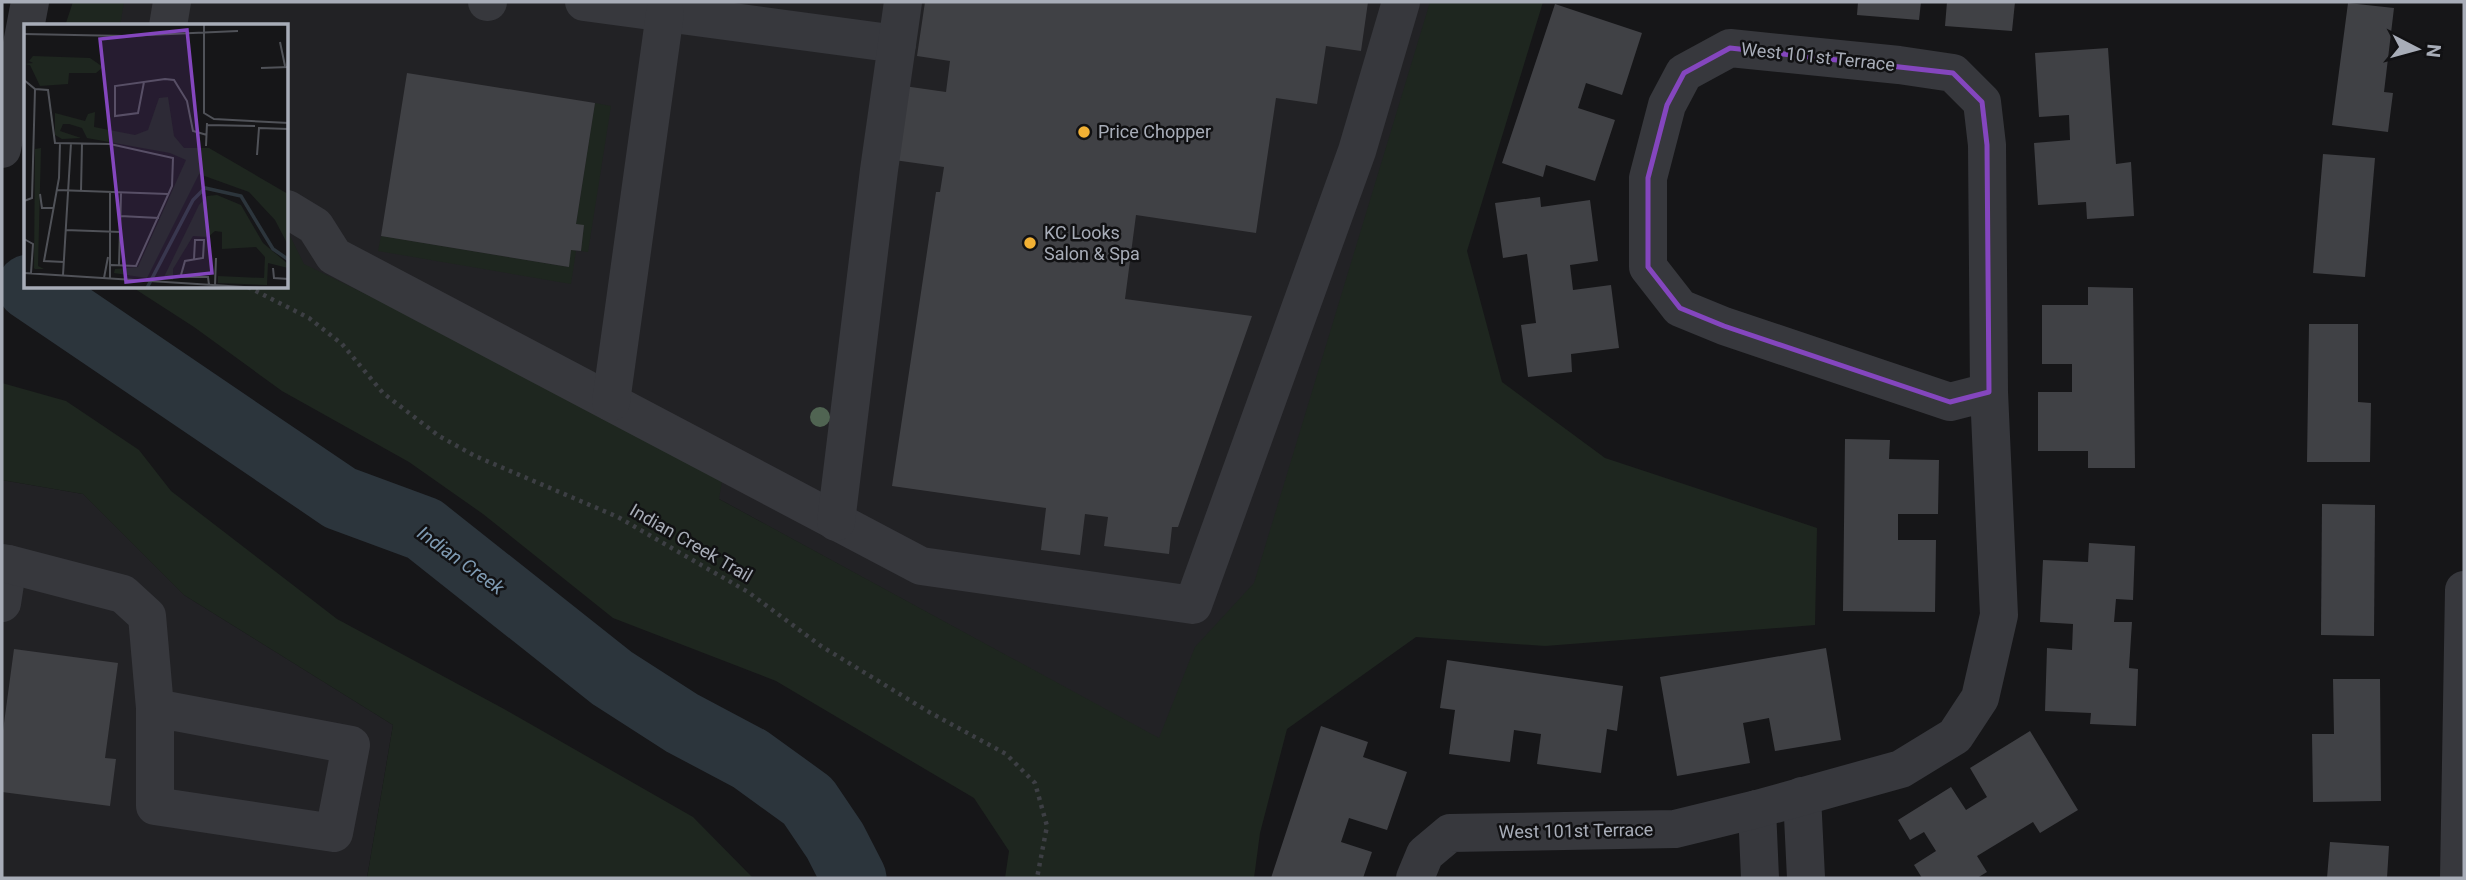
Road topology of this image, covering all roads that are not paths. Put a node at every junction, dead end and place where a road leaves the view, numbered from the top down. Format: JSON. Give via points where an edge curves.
{"nodes":[{"id":1,"x":30,"y":2,"type":"edge"},
{"id":2,"x":172,"y":2,"type":"edge"},
{"id":3,"x":584,"y":2,"type":"edge"},
{"id":4,"x":903,"y":2,"type":"edge"},
{"id":5,"x":1401,"y":2,"type":"edge"},
{"id":6,"x":665,"y":13,"type":"junction"},
{"id":7,"x":26,"y":24,"type":"edge"},
{"id":8,"x":168,"y":24,"type":"edge"},
{"id":9,"x":24,"y":33,"type":"edge"},
{"id":10,"x":897,"y":44,"type":"junction"},
{"id":11,"x":3,"y":142,"type":"edge"},
{"id":12,"x":289,"y":210,"type":"edge"},
{"id":13,"x":1990,"y":392,"type":"junction"},
{"id":14,"x":611,"y":402,"type":"junction"},
{"id":15,"x":836,"y":522,"type":"junction"},
{"id":16,"x":5,"y":563,"type":"edge"},
{"id":17,"x":2464,"y":590,"type":"edge"},
{"id":18,"x":2,"y":603,"type":"edge"},
{"id":19,"x":156,"y":708,"type":"junction"},
{"id":20,"x":1802,"y":796,"type":"junction"},
{"id":21,"x":1757,"y":809,"type":"junction"},
{"id":22,"x":1415,"y":878,"type":"edge"},
{"id":23,"x":1760,"y":878,"type":"edge"},
{"id":24,"x":1806,"y":878,"type":"edge"},
{"id":25,"x":2459,"y":878,"type":"edge"}],
"edges":[{"from":1,"to":7,"type":"street"},
{"from":2,"to":8,"type":"street"},
{"from":3,"to":6,"type":"street"},
{"from":4,"to":10,"type":"street"},
{"from":5,"to":15,"type":"street","via":[[1357,151],[1194,605],[921,566]]},
{"from":6,"to":10,"type":"street"},
{"from":6,"to":14,"type":"street"},
{"from":9,"to":11,"type":"street"},
{"from":10,"to":15,"type":"street"},
{"from":12,"to":14,"type":"street","via":[[315,226],[334,256]]},
{"from":13,"to":13,"type":"street","name":"West 101st Terrace","via":[[1987,145],[1982,102],[1953,72],[1756,50],[1730,48],[1684,73],[1667,105],[1648,178],[1648,267],[1680,307],[1950,402]]},
{"from":13,"to":20,"type":"street","name":"West 101st Terrace","via":[[1999,615],[1980,698],[1955,736],[1901,769]]},
{"from":14,"to":15,"type":"street"},
{"from":16,"to":18,"type":"street"},
{"from":16,"to":19,"type":"street","via":[[123,594],[147,616]]},
{"from":17,"to":25,"type":"street"},
{"from":19,"to":19,"type":"street","via":[[155,806],[334,833],[351,745]]},
{"from":20,"to":21,"type":"street","name":"West 101st Terrace"},
{"from":20,"to":24,"type":"street"},
{"from":21,"to":22,"type":"street","name":"West 101st Terrace","via":[[1675,829],[1450,833],[1425,854]]},
{"from":21,"to":23,"type":"street"}]}
